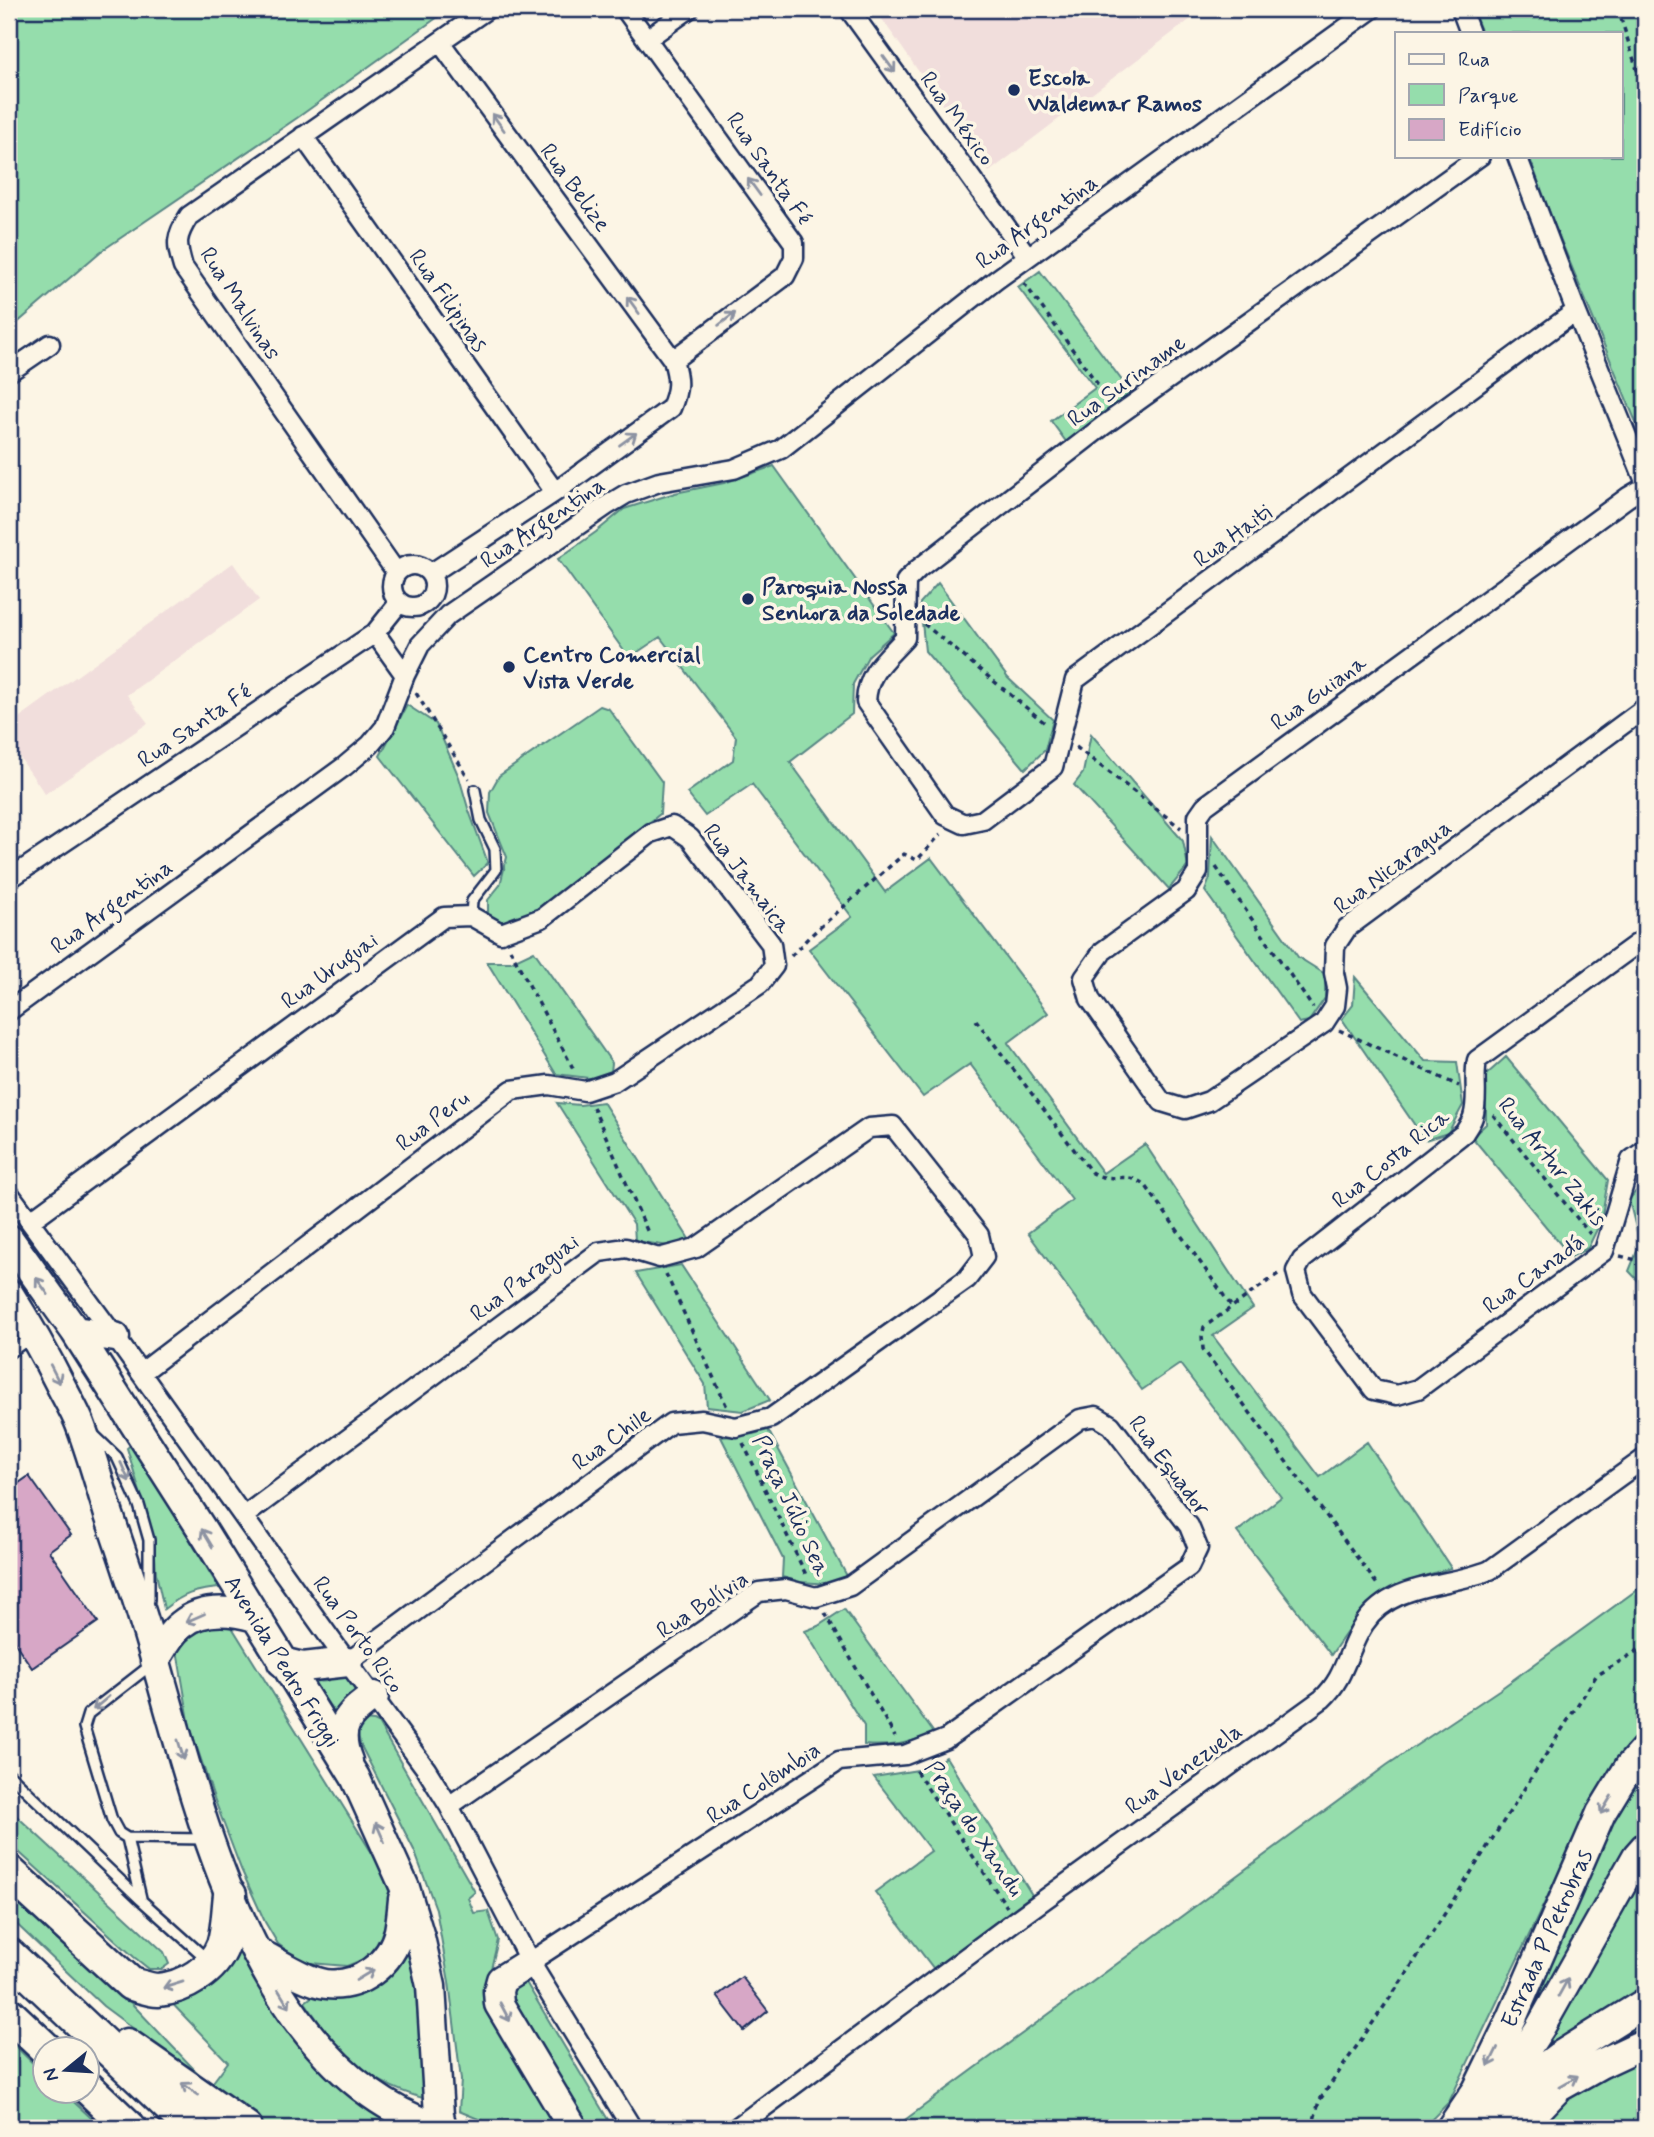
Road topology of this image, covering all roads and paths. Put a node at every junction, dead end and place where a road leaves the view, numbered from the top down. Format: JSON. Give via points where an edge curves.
{"nodes":[{"id":1,"x":487,"y":9,"type":"edge"},
{"id":2,"x":625,"y":9,"type":"edge"},
{"id":3,"x":689,"y":9,"type":"edge"},
{"id":4,"x":849,"y":9,"type":"edge"},
{"id":5,"x":1371,"y":9,"type":"edge"},
{"id":6,"x":1461,"y":9,"type":"edge"},
{"id":7,"x":1618,"y":9,"type":"edge"},
{"id":8,"x":1470,"y":32,"type":"edge"},
{"id":9,"x":647,"y":39,"type":"junction"},
{"id":10,"x":440,"y":42,"type":"junction"},
{"id":11,"x":1645,"y":94,"type":"edge"},
{"id":12,"x":303,"y":136,"type":"junction"},
{"id":13,"x":1477,"y":158,"type":"edge"},
{"id":14,"x":1518,"y":158,"type":"edge"},
{"id":15,"x":1028,"y":257,"type":"junction"},
{"id":16,"x":1013,"y":268,"type":"junction"},
{"id":17,"x":1576,"y":311,"type":"junction"},
{"id":18,"x":50,"y":344,"type":"dead end"},
{"id":19,"x":673,"y":360,"type":"junction"},
{"id":20,"x":9,"y":372,"type":"edge"},
{"id":21,"x":1119,"y":414,"type":"junction"},
{"id":22,"x":1645,"y":481,"type":"edge"},
{"id":23,"x":1645,"y":488,"type":"edge"},
{"id":24,"x":555,"y":492,"type":"junction"},
{"id":25,"x":397,"y":572,"type":"junction"},
{"id":26,"x":430,"y":574,"type":"junction"},
{"id":27,"x":429,"y":600,"type":"junction"},
{"id":28,"x":399,"y":603,"type":"junction"},
{"id":29,"x":448,"y":615,"type":"junction"},
{"id":30,"x":375,"y":634,"type":"junction"},
{"id":31,"x":405,"y":675,"type":"junction"},
{"id":32,"x":1645,"y":708,"type":"edge"},
{"id":33,"x":475,"y":790,"type":"joint"},
{"id":34,"x":964,"y":824,"type":"junction"},
{"id":35,"x":1199,"y":842,"type":"junction"},
{"id":36,"x":9,"y":879,"type":"edge"},
{"id":37,"x":471,"y":916,"type":"junction"},
{"id":38,"x":501,"y":933,"type":"junction"},
{"id":39,"x":1645,"y":938,"type":"edge"},
{"id":40,"x":774,"y":966,"type":"junction"},
{"id":41,"x":9,"y":1011,"type":"edge"},
{"id":42,"x":976,"y":1020,"type":"dead end"},
{"id":43,"x":1324,"y":1023,"type":"junction"},
{"id":44,"x":585,"y":1091,"type":"junction"},
{"id":45,"x":1476,"y":1093,"type":"junction"},
{"id":46,"x":1645,"y":1150,"type":"edge"},
{"id":47,"x":9,"y":1193,"type":"edge"},
{"id":48,"x":19,"y":1230,"type":"edge"},
{"id":49,"x":1604,"y":1251,"type":"junction"},
{"id":50,"x":659,"y":1258,"type":"junction"},
{"id":51,"x":1645,"y":1262,"type":"edge"},
{"id":52,"x":1296,"y":1271,"type":"junction"},
{"id":53,"x":9,"y":1294,"type":"edge"},
{"id":54,"x":1232,"y":1307,"type":"junction"},
{"id":55,"x":75,"y":1331,"type":"junction"},
{"id":56,"x":36,"y":1334,"type":"junction"},
{"id":57,"x":115,"y":1337,"type":"junction"},
{"id":58,"x":9,"y":1353,"type":"edge"},
{"id":59,"x":141,"y":1373,"type":"junction"},
{"id":60,"x":736,"y":1427,"type":"junction"},
{"id":61,"x":1645,"y":1458,"type":"edge"},
{"id":62,"x":244,"y":1516,"type":"junction"},
{"id":63,"x":1198,"y":1548,"type":"joint"},
{"id":64,"x":816,"y":1597,"type":"junction"},
{"id":65,"x":1388,"y":1600,"type":"junction"},
{"id":66,"x":255,"y":1617,"type":"junction"},
{"id":67,"x":1645,"y":1646,"type":"edge"},
{"id":68,"x":155,"y":1661,"type":"junction"},
{"id":69,"x":348,"y":1661,"type":"junction"},
{"id":70,"x":282,"y":1662,"type":"junction"},
{"id":71,"x":374,"y":1696,"type":"junction"},
{"id":72,"x":1645,"y":1749,"type":"edge"},
{"id":73,"x":905,"y":1755,"type":"junction"},
{"id":74,"x":9,"y":1774,"type":"edge"},
{"id":75,"x":355,"y":1777,"type":"junction"},
{"id":76,"x":449,"y":1806,"type":"junction"},
{"id":77,"x":127,"y":1838,"type":"junction"},
{"id":78,"x":208,"y":1839,"type":"junction"},
{"id":79,"x":1645,"y":1847,"type":"edge"},
{"id":80,"x":9,"y":1872,"type":"edge"},
{"id":81,"x":405,"y":1888,"type":"junction"},
{"id":82,"x":230,"y":1895,"type":"junction"},
{"id":83,"x":141,"y":1900,"type":"junction"},
{"id":84,"x":1016,"y":1920,"type":"junction"},
{"id":85,"x":257,"y":1952,"type":"junction"},
{"id":86,"x":9,"y":1955,"type":"edge"},
{"id":87,"x":530,"y":1962,"type":"junction"},
{"id":88,"x":212,"y":1964,"type":"junction"},
{"id":89,"x":42,"y":1986,"type":"junction"},
{"id":90,"x":1645,"y":2003,"type":"edge"},
{"id":91,"x":9,"y":2014,"type":"edge"},
{"id":92,"x":33,"y":2036,"type":"edge"},
{"id":93,"x":1645,"y":2043,"type":"edge"},
{"id":94,"x":102,"y":2101,"type":"edge"},
{"id":95,"x":130,"y":2128,"type":"edge"},
{"id":96,"x":192,"y":2128,"type":"edge"},
{"id":97,"x":246,"y":2128,"type":"edge"},
{"id":98,"x":440,"y":2128,"type":"edge"},
{"id":99,"x":573,"y":2128,"type":"edge"},
{"id":100,"x":632,"y":2128,"type":"edge"},
{"id":101,"x":736,"y":2128,"type":"edge"},
{"id":102,"x":1312,"y":2128,"type":"edge"},
{"id":103,"x":1451,"y":2128,"type":"edge"},
{"id":104,"x":1474,"y":2128,"type":"edge"},
{"id":105,"x":1496,"y":2128,"type":"edge"},
{"id":106,"x":1520,"y":2128,"type":"edge"}],
"edges":[{"from":1,"to":10,"type":"street","name":"Rua Malvinas"},
{"from":2,"to":9,"type":"street","name":"Rua Santa Fé"},
{"from":3,"to":9,"type":"street"},
{"from":4,"to":15,"type":"street","name":"Rua México","one_way":true},
{"from":5,"to":15,"type":"street","name":"Rua Argentina"},
{"from":6,"to":8,"type":"street"},
{"from":7,"to":11,"type":"path"},
{"from":19,"to":9,"type":"street","name":"Rua Santa Fé","one_way":true,"via":[[785,276],[794,243]]},
{"from":10,"to":12,"type":"street","name":"Rua Malvinas"},
{"from":19,"to":10,"type":"street","name":"Rua Belize","one_way":true},
{"from":12,"to":24,"type":"street","name":"Rua Filipinas"},
{"from":12,"to":25,"type":"street","name":"Rua Malvinas","via":[[189,216],[179,232],[177,248],[183,267]]},
{"from":13,"to":21,"type":"street","name":"Rua Suriname"},
{"from":14,"to":17,"type":"street"},
{"from":15,"to":16,"type":"street","name":"Rua Argentina"},
{"from":16,"to":21,"type":"path"},
{"from":16,"to":29,"type":"street","name":"Rua Argentina","via":[[781,449],[734,469],[659,482],[626,494]]},
{"from":17,"to":22,"type":"street"},
{"from":17,"to":34,"type":"street","name":"Rua Haiti","via":[[1075,680],[1053,767],[983,820]]},
{"from":18,"to":20,"type":"street"},
{"from":24,"to":19,"type":"street","one_way":true,"via":[[671,408],[678,377]]},
{"from":21,"to":34,"type":"street","name":"Rua Suriname","via":[[906,581],[905,638],[873,672],[866,702],[945,815]]},
{"from":23,"to":35,"type":"street","name":"Rua Guiana","via":[[1212,800],[1198,817]]},
{"from":24,"to":26,"type":"street"},
{"from":25,"to":26,"type":"street","via":[[414,565]]},
{"from":25,"to":28,"type":"street","via":[[391,584]]},
{"from":26,"to":27,"type":"street","via":[[434,587]]},
{"from":27,"to":28,"type":"street","via":[[411,608]]},
{"from":27,"to":29,"type":"street"},
{"from":28,"to":30,"type":"street","name":"Rua Santa Fé"},
{"from":29,"to":31,"type":"street","name":"Rua Argentina","via":[[420,645]]},
{"from":30,"to":31,"type":"street"},
{"from":30,"to":36,"type":"street","name":"Rua Santa Fé"},
{"from":31,"to":33,"type":"path"},
{"from":31,"to":41,"type":"street","name":"Rua Argentina","via":[[385,727],[370,745]]},
{"from":32,"to":43,"type":"street","name":"Rua Nicaragua","via":[[1347,928],[1335,946],[1335,1006]]},
{"from":33,"to":37,"type":"lane","via":[[481,820],[495,849],[496,870],[472,901]]},
{"from":34,"to":40,"type":"path","via":[[946,829],[916,860],[904,854],[795,954]]},
{"from":35,"to":43,"type":"path"},
{"from":35,"to":43,"type":"street","name":"Rua Guiana","via":[[1198,872],[1186,891],[1103,951],[1084,978],[1090,999],[1162,1102],[1185,1109],[1209,1101]]},
{"from":37,"to":38,"type":"street"},
{"from":37,"to":48,"type":"street","name":"Rua Uruguai","via":[[444,916]]},
{"from":38,"to":40,"type":"street","name":"Rua Jamaica","via":[[542,918],[651,833],[672,827],[690,838],[771,944]]},
{"from":38,"to":44,"type":"path","name":"Praça Júlio Sea"},
{"from":39,"to":45,"type":"street","name":"Rua Costa Rica","via":[[1477,1060]]},
{"from":40,"to":44,"type":"street","name":"Rua Peru","via":[[760,985],[615,1082]]},
{"from":42,"to":54,"type":"path","via":[[1091,1172],[1106,1179],[1128,1176],[1146,1186]]},
{"from":43,"to":45,"type":"path"},
{"from":44,"to":50,"type":"path","name":"Praça Júlio Sea"},
{"from":44,"to":59,"type":"street","name":"Rua Peru","via":[[549,1084],[512,1090]]},
{"from":45,"to":49,"type":"path","name":"Rua Artur Zakis"},
{"from":45,"to":52,"type":"street","name":"Rua Costa Rica","via":[[1473,1116],[1464,1133],[1302,1260]]},
{"from":46,"to":49,"type":"street","name":"Rua Canadá","via":[[1631,1160]]},
{"from":47,"to":48,"type":"street","name":"Rua Porto Rico"},
{"from":55,"to":48,"type":"main road","name":"Avenida Pedro Friggi","one_way":true},
{"from":48,"to":57,"type":"street","name":"Rua Porto Rico"},
{"from":49,"to":51,"type":"path"},
{"from":49,"to":52,"type":"street","name":"Rua Canadá","via":[[1418,1389],[1397,1395],[1374,1390],[1302,1294]]},
{"from":50,"to":60,"type":"path","name":"Praça Júlio Sea"},
{"from":50,"to":60,"type":"street","name":"Rua Chile","via":[[696,1248],[869,1128],[893,1126],[979,1235],[984,1256],[967,1279],[771,1418]]},
{"from":50,"to":62,"type":"street","name":"Rua Paraguai","via":[[626,1248],[599,1252]]},
{"from":52,"to":54,"type":"path","via":[[1279,1273]]},
{"from":53,"to":56,"type":"main road"},
{"from":54,"to":65,"type":"path","via":[[1205,1327],[1204,1353]]},
{"from":55,"to":57,"type":"main road"},
{"from":66,"to":55,"type":"main road","name":"Avenida Pedro Friggi","one_way":true},
{"from":56,"to":58,"type":"lane"},
{"from":56,"to":68,"type":"main road","one_way":true,"via":[[79,1422]]},
{"from":57,"to":59,"type":"street","name":"Rua Porto Rico"},
{"from":59,"to":62,"type":"street","name":"Rua Porto Rico"},
{"from":60,"to":64,"type":"path","name":"Praça Júlio Sea"},
{"from":60,"to":69,"type":"street","name":"Rua Chile","via":[[702,1420],[671,1423]]},
{"from":61,"to":65,"type":"street","name":"Rua Venezuela","via":[[1490,1570],[1419,1587]]},
{"from":62,"to":69,"type":"street","name":"Rua Porto Rico"},
{"from":63,"to":64,"type":"street","name":"Rua Equador","via":[[1189,1526],[1119,1435],[1096,1416],[1080,1419],[850,1586]]},
{"from":63,"to":73,"type":"street","name":"Rua Colômbia","via":[[1188,1567],[946,1739]]},
{"from":64,"to":73,"type":"path","name":"Praça Júlio Sea"},
{"from":64,"to":76,"type":"street","name":"Rua Bolívia","via":[[786,1589],[759,1592]]},
{"from":65,"to":84,"type":"street","name":"Rua Venezuela","via":[[1365,1623],[1338,1682],[1322,1699]]},
{"from":66,"to":68,"type":"main road","one_way":true,"via":[[209,1612],[190,1619]]},
{"from":66,"to":70,"type":"main road","name":"Avenida Pedro Friggi"},
{"from":67,"to":102,"type":"path","via":[[1596,1676],[1405,1976],[1319,2101]]},
{"from":68,"to":77,"type":"lane","one_way":true,"via":[[88,1714],[84,1727],[112,1820]]},
{"from":68,"to":78,"type":"main road","one_way":true},
{"from":69,"to":70,"type":"main road","via":[[303,1667]]},
{"from":69,"to":71,"type":"street","name":"Rua Porto Rico"},
{"from":70,"to":75,"type":"main road","name":"Avenida Pedro Friggi"},
{"from":71,"to":75,"type":"main road","via":[[354,1709],[342,1732]]},
{"from":71,"to":76,"type":"street","name":"Rua Porto Rico"},
{"from":72,"to":103,"type":"main road","name":"Estrada P Petrobras","one_way":true,"via":[[1601,1813],[1512,2018],[1477,2090]]},
{"from":73,"to":84,"type":"path","name":"Praça do Xandu"},
{"from":73,"to":87,"type":"street","name":"Rua Colômbia","via":[[839,1761]]},
{"from":74,"to":83,"type":"lane"},
{"from":81,"to":75,"type":"main road","name":"Avenida Pedro Friggi","one_way":true},
{"from":76,"to":87,"type":"street","name":"Rua Porto Rico"},
{"from":77,"to":78,"type":"lane"},
{"from":77,"to":83,"type":"lane"},
{"from":78,"to":82,"type":"main road"},
{"from":104,"to":79,"type":"main road","one_way":true,"via":[[1540,2028]]},
{"from":88,"to":80,"type":"highway","one_way":true,"via":[[173,1987],[156,1990],[131,1984]]},
{"from":85,"to":81,"type":"main road","one_way":true,"via":[[324,1984],[350,1984],[371,1973],[388,1954],[398,1934]]},
{"from":81,"to":98,"type":"main road","name":"Avenida Pedro Friggi","via":[[431,1986]]},
{"from":82,"to":85,"type":"main road"},
{"from":82,"to":88,"type":"highway","via":[[223,1945]]},
{"from":83,"to":88,"type":"lane"},
{"from":84,"to":101,"type":"street","name":"Rua Venezuela"},
{"from":85,"to":98,"type":"main road","one_way":true,"via":[[284,2001],[338,2068],[379,2100]]},
{"from":86,"to":89,"type":"highway"},
{"from":87,"to":99,"type":"main road","one_way":true,"via":[[501,1980],[499,2004]]},
{"from":87,"to":100,"type":"street","name":"Rua Porto Rico"},
{"from":89,"to":96,"type":"highway"},
{"from":97,"to":89,"type":"highway","one_way":true},
{"from":90,"to":105,"type":"main road","via":[[1534,2075]]},
{"from":91,"to":92,"type":"highway"},
{"from":106,"to":93,"type":"main road","one_way":true,"via":[[1559,2087]]},
{"from":94,"to":95,"type":"highway"}]}
